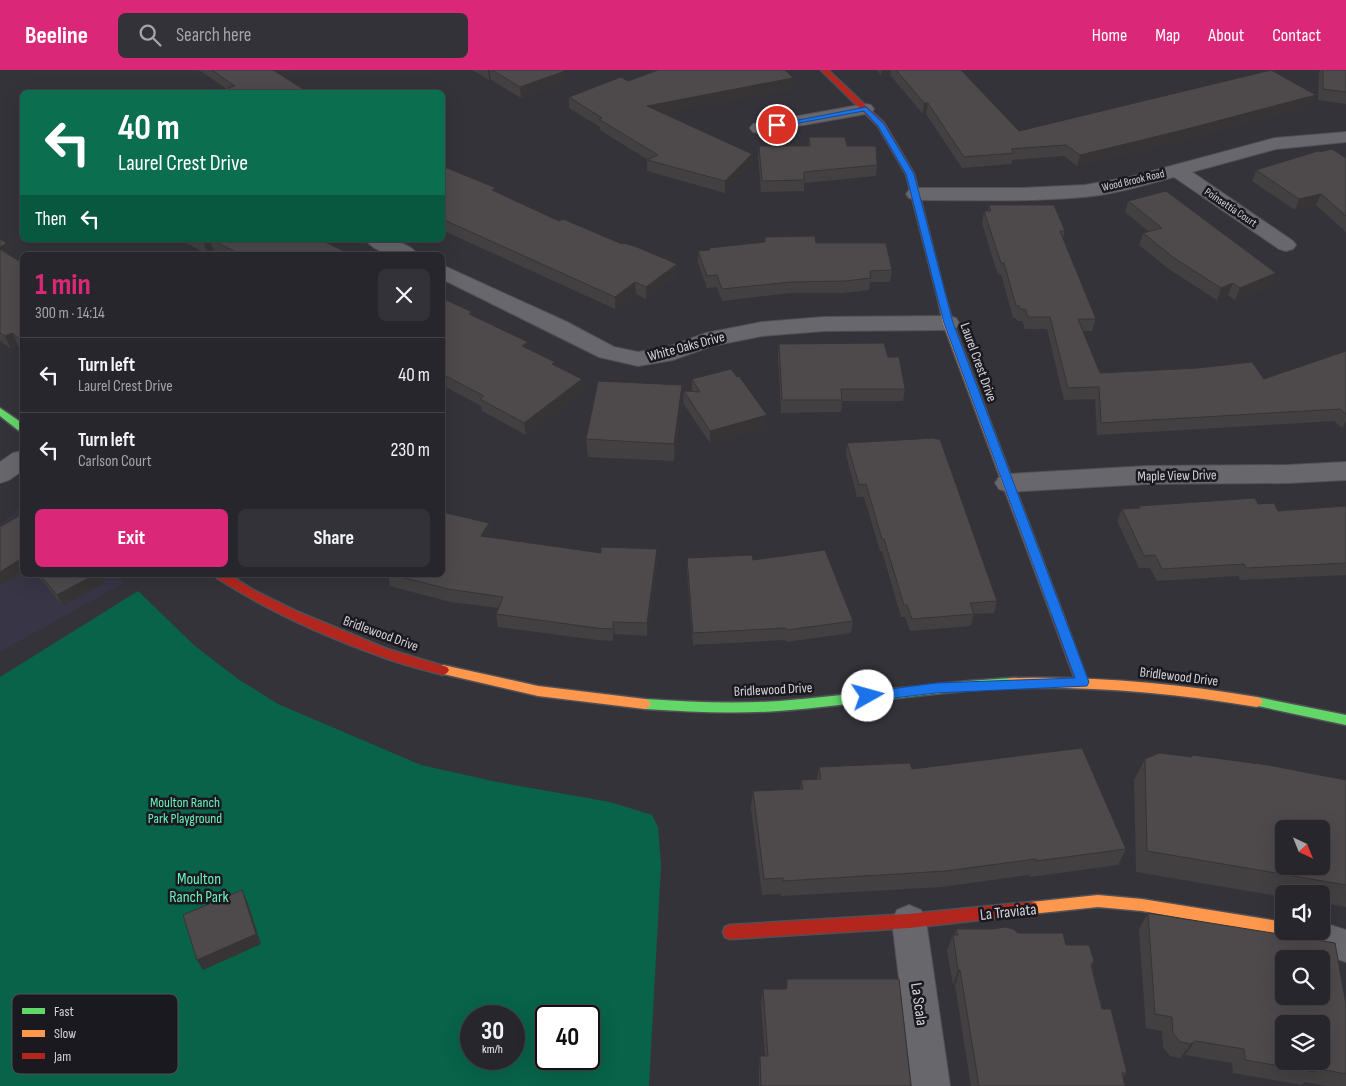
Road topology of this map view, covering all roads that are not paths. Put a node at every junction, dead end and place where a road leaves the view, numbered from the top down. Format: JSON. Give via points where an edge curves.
{"nodes":[{"id":1,"x":824,"y":70,"type":"edge"},
{"id":2,"x":866,"y":109,"type":"junction"},
{"id":3,"x":759,"y":128,"type":"dead end"},
{"id":4,"x":1346,"y":137,"type":"edge"},
{"id":5,"x":1176,"y":170,"type":"junction"},
{"id":6,"x":916,"y":194,"type":"junction"},
{"id":7,"x":380,"y":242,"type":"edge"},
{"id":8,"x":1286,"y":245,"type":"dead end"},
{"id":9,"x":402,"y":252,"type":"edge"},
{"id":10,"x":445,"y":273,"type":"edge"},
{"id":11,"x":948,"y":323,"type":"junction"},
{"id":12,"x":0,"y":411,"type":"edge"},
{"id":13,"x":20,"y":426,"type":"edge"},
{"id":14,"x":20,"y":460,"type":"edge"},
{"id":15,"x":1346,"y":471,"type":"edge"},
{"id":16,"x":0,"y":474,"type":"edge"},
{"id":17,"x":1008,"y":483,"type":"junction"},
{"id":18,"x":225,"y":577,"type":"edge"},
{"id":19,"x":1082,"y":682,"type":"junction"},
{"id":20,"x":1346,"y":720,"type":"edge"},
{"id":21,"x":909,"y":921,"type":"junction"},
{"id":22,"x":1275,"y":927,"type":"edge"},
{"id":23,"x":730,"y":932,"type":"dead end"},
{"id":24,"x":1327,"y":940,"type":"edge"},
{"id":25,"x":1346,"y":946,"type":"edge"},
{"id":26,"x":931,"y":1086,"type":"edge"}],
"edges":[{"from":1,"to":2,"type":"street","name":"Laurel Crest Drive"},
{"from":2,"to":3,"type":"street"},
{"from":2,"to":6,"type":"street","name":"Laurel Crest Drive","via":[[881,125],[910,174]]},
{"from":4,"to":5,"type":"street","name":"Wood Brook Road","via":[[1275,144]]},
{"from":5,"to":6,"type":"street","name":"Wood Brook Road","via":[[1132,183],[1085,191]]},
{"from":5,"to":8,"type":"street","name":"Poinsettia Court"},
{"from":6,"to":11,"type":"street","name":"Laurel Crest Drive"},
{"from":7,"to":9,"type":"street"},
{"from":10,"to":11,"type":"street","name":"White Oaks Drive","via":[[607,352],[638,359],[762,329],[824,324]]},
{"from":11,"to":17,"type":"street","name":"Laurel Crest Drive"},
{"from":12,"to":13,"type":"street"},
{"from":14,"to":16,"type":"street"},
{"from":15,"to":17,"type":"street","name":"Maple View Drive","via":[[1147,475]]},
{"from":17,"to":19,"type":"street","name":"Laurel Crest Drive"},
{"from":18,"to":19,"type":"street","name":"Bridlewood Drive","via":[[243,591],[398,657],[491,682],[582,697],[699,708],[778,706],[936,688]]},
{"from":19,"to":20,"type":"street","name":"Bridlewood Drive","via":[[1275,704]]},
{"from":21,"to":22,"type":"street","name":"La Traviata","via":[[1098,901]]},
{"from":21,"to":23,"type":"street","name":"La Traviata"},
{"from":21,"to":26,"type":"street","name":"La Scala"},
{"from":24,"to":25,"type":"street"}]}
